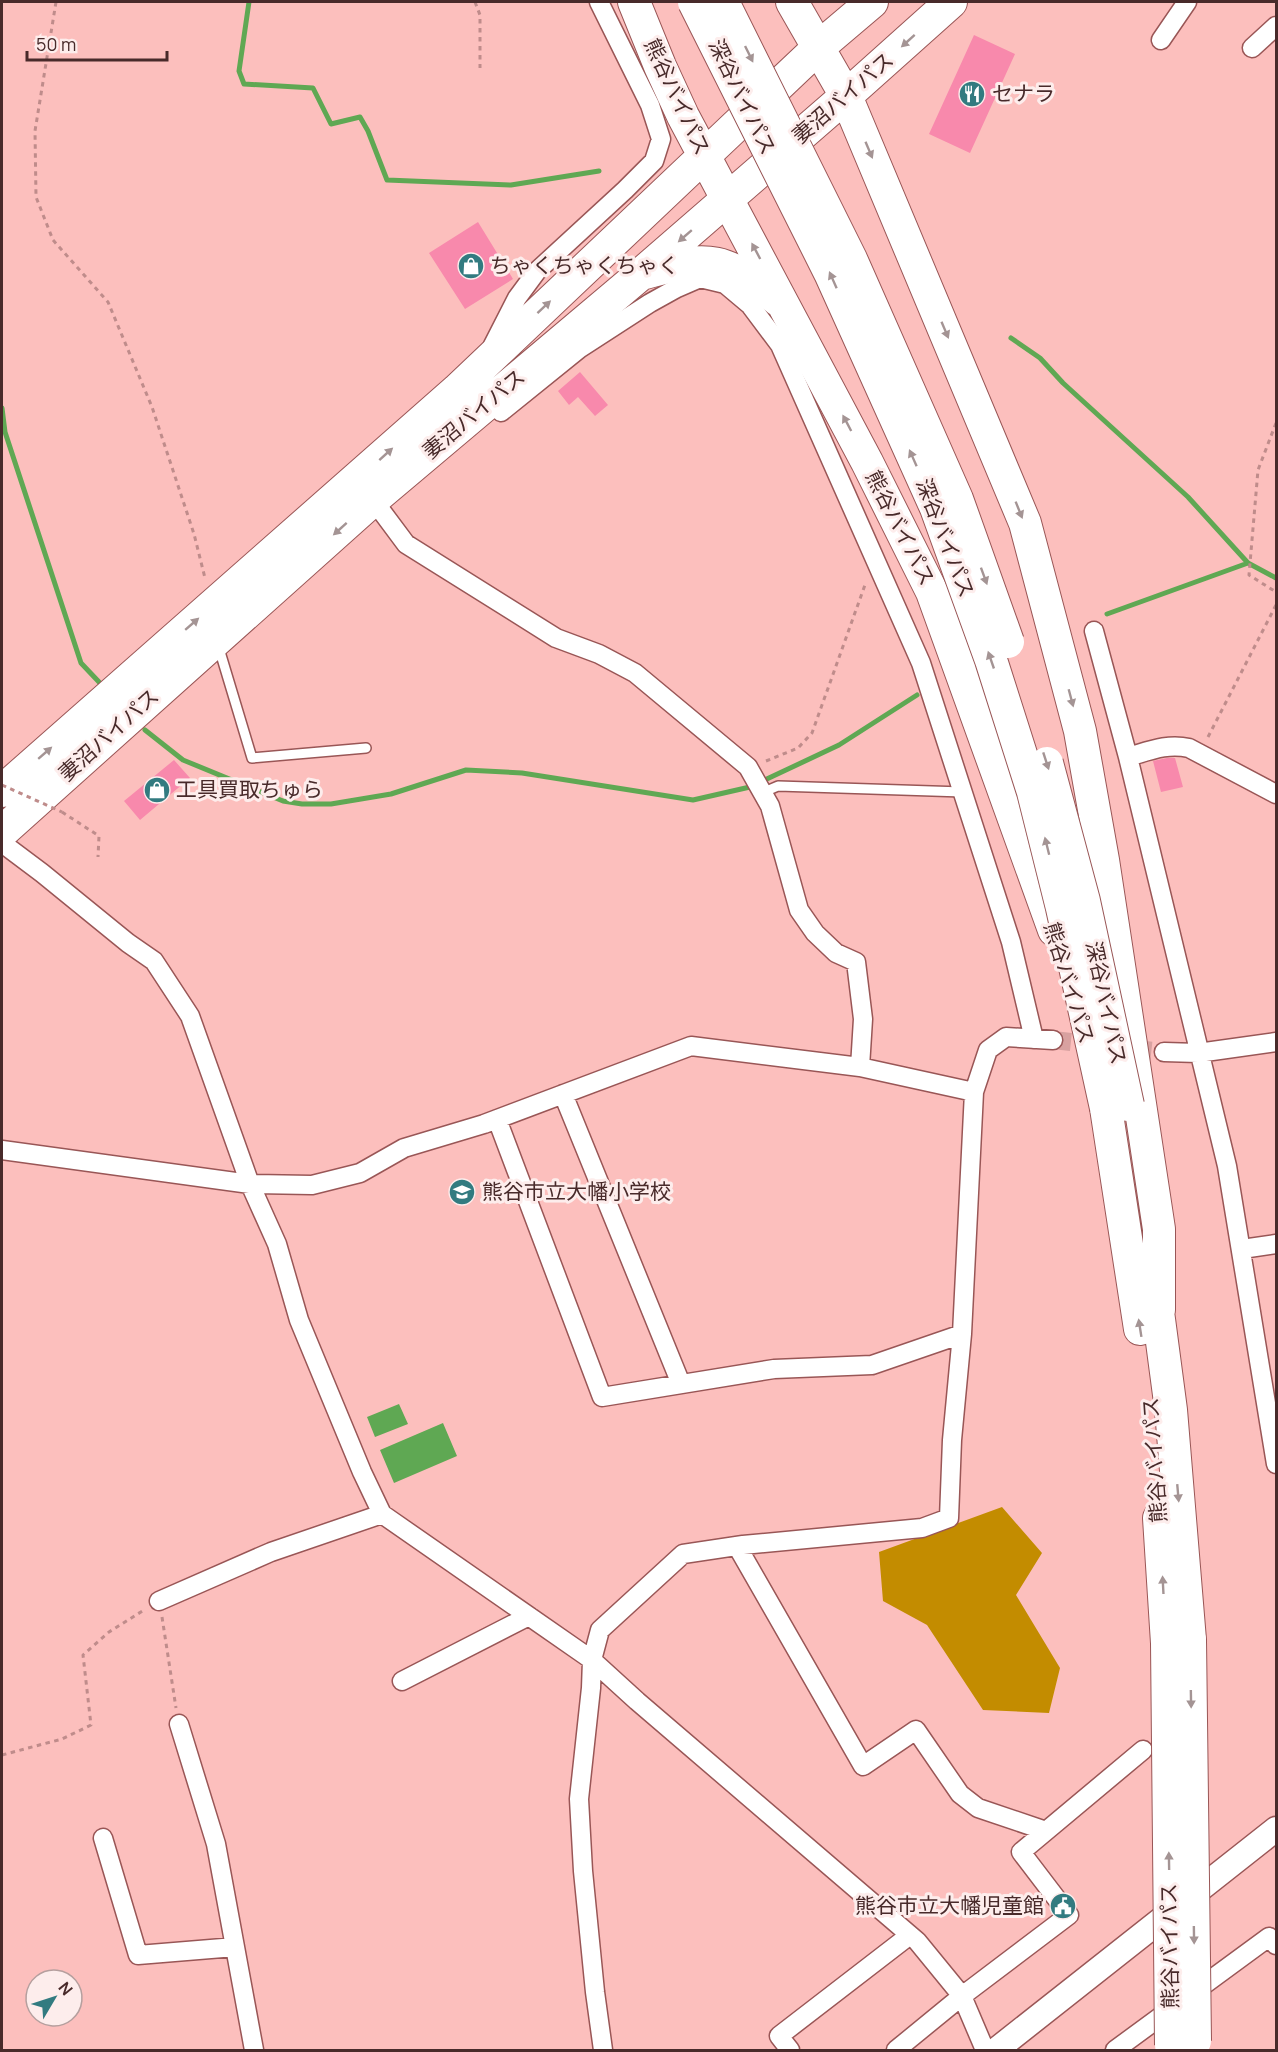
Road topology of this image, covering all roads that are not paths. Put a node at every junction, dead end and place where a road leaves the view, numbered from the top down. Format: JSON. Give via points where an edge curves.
{"nodes":[{"id":1,"x":599,"y":2,"type":"edge"},
{"id":2,"x":634,"y":2,"type":"edge"},
{"id":3,"x":694,"y":2,"type":"edge"},
{"id":4,"x":723,"y":2,"type":"edge"},
{"id":5,"x":792,"y":2,"type":"edge"},
{"id":6,"x":872,"y":2,"type":"edge"},
{"id":7,"x":951,"y":2,"type":"edge"},
{"id":8,"x":1187,"y":2,"type":"edge"},
{"id":9,"x":1276,"y":26,"type":"edge"},
{"id":10,"x":1161,"y":40,"type":"dead end"},
{"id":11,"x":819,"y":46,"type":"junction"},
{"id":12,"x":1252,"y":48,"type":"dead end"},
{"id":13,"x":846,"y":96,"type":"junction"},
{"id":14,"x":704,"y":157,"type":"junction"},
{"id":15,"x":728,"y":198,"type":"junction"},
{"id":16,"x":641,"y":274,"type":"junction"},
{"id":17,"x":785,"y":306,"type":"junction"},
{"id":18,"x":483,"y":365,"type":"junction"},
{"id":19,"x":460,"y":426,"type":"junction"},
{"id":20,"x":365,"y":489,"type":"junction"},
{"id":21,"x":1094,"y":631,"type":"dead end"},
{"id":22,"x":216,"y":639,"type":"junction"},
{"id":23,"x":366,"y":748,"type":"dead end"},
{"id":24,"x":1128,"y":757,"type":"junction"},
{"id":25,"x":2,"y":791,"type":"edge"},
{"id":26,"x":762,"y":792,"type":"junction"},
{"id":27,"x":963,"y":792,"type":"junction"},
{"id":28,"x":1276,"y":794,"type":"edge"},
{"id":29,"x":2,"y":832,"type":"edge"},
{"id":30,"x":2,"y":843,"type":"edge"},
{"id":31,"x":1034,"y":1039,"type":"junction"},
{"id":32,"x":1053,"y":1040,"type":"tunnel mouth"},
{"id":33,"x":1276,"y":1042,"type":"edge"},
{"id":34,"x":1164,"y":1052,"type":"tunnel mouth"},
{"id":35,"x":1198,"y":1053,"type":"junction"},
{"id":36,"x":860,"y":1066,"type":"junction"},
{"id":37,"x":974,"y":1092,"type":"junction"},
{"id":38,"x":563,"y":1094,"type":"junction"},
{"id":39,"x":1117,"y":1107,"type":"junction"},
{"id":40,"x":497,"y":1119,"type":"junction"},
{"id":41,"x":2,"y":1150,"type":"edge"},
{"id":42,"x":250,"y":1184,"type":"junction"},
{"id":43,"x":1276,"y":1244,"type":"edge"},
{"id":44,"x":1242,"y":1249,"type":"junction"},
{"id":45,"x":1159,"y":1310,"type":"junction"},
{"id":46,"x":962,"y":1334,"type":"junction"},
{"id":47,"x":681,"y":1384,"type":"junction"},
{"id":48,"x":1276,"y":1464,"type":"edge"},
{"id":49,"x":382,"y":1514,"type":"junction"},
{"id":50,"x":737,"y":1546,"type":"junction"},
{"id":51,"x":159,"y":1601,"type":"road end"},
{"id":52,"x":529,"y":1616,"type":"junction"},
{"id":53,"x":1179,"y":1642,"type":"junction"},
{"id":54,"x":592,"y":1660,"type":"junction"},
{"id":55,"x":402,"y":1681,"type":"dead end"},
{"id":56,"x":179,"y":1724,"type":"road end"},
{"id":57,"x":1143,"y":1750,"type":"dead end"},
{"id":58,"x":1276,"y":1829,"type":"edge"},
{"id":59,"x":1046,"y":1831,"type":"junction"},
{"id":60,"x":103,"y":1838,"type":"dead end"},
{"id":61,"x":910,"y":1935,"type":"junction"},
{"id":62,"x":1276,"y":1945,"type":"edge"},
{"id":63,"x":235,"y":1947,"type":"junction"},
{"id":64,"x":962,"y":1996,"type":"junction"},
{"id":65,"x":1183,"y":2047,"type":"edge"},
{"id":66,"x":254,"y":2050,"type":"edge"},
{"id":67,"x":603,"y":2050,"type":"edge"},
{"id":68,"x":790,"y":2050,"type":"edge"},
{"id":69,"x":896,"y":2050,"type":"edge"},
{"id":70,"x":985,"y":2050,"type":"edge"},
{"id":71,"x":996,"y":2050,"type":"edge"},
{"id":72,"x":1115,"y":2050,"type":"edge"}],
"edges":[{"from":1,"to":18,"type":"street","via":[[650,105],[661,139],[654,161],[537,271],[517,298]]},
{"from":2,"to":14,"type":"highway","name":"熊谷バイパス"},
{"from":39,"to":3,"type":"highway","name":"深谷バイパス","one_way":true,"bridge":true,"via":[[1033,792],[936,507],[830,273]]},
{"from":4,"to":39,"type":"highway","name":"深谷バイパス","one_way":true,"bridge":true,"via":[[851,259],[957,499],[1053,783],[1084,901]]},
{"from":5,"to":11,"type":"highway"},
{"from":6,"to":11,"type":"highway","name":"妻沼バイパス"},
{"from":7,"to":13,"type":"highway","name":"妻沼バイパス","one_way":true},
{"from":8,"to":10,"type":"street"},
{"from":9,"to":12,"type":"street"},
{"from":11,"to":13,"type":"highway"},
{"from":11,"to":14,"type":"highway","name":"妻沼バイパス"},
{"from":13,"to":15,"type":"highway","name":"妻沼バイパス"},
{"from":13,"to":45,"type":"highway","one_way":true,"via":[[1024,523],[1080,731],[1159,1229]]},
{"from":14,"to":15,"type":"highway","name":"熊谷バイパス"},
{"from":18,"to":14,"type":"highway","name":"妻沼バイパス","one_way":true},
{"from":15,"to":16,"type":"highway","name":"妻沼バイパス","one_way":true},
{"from":17,"to":15,"type":"highway","name":"熊谷バイパス","one_way":true},
{"from":16,"to":17,"type":"highway","via":[[679,263],[702,261],[727,266],[747,276]]},
{"from":16,"to":19,"type":"highway","name":"妻沼バイパス"},
{"from":39,"to":17,"type":"highway","name":"熊谷バイパス","one_way":true,"bridge":true,"via":[[932,592]]},
{"from":20,"to":18,"type":"highway","name":"妻沼バイパス","one_way":true},
{"from":19,"to":20,"type":"highway","name":"妻沼バイパス"},
{"from":19,"to":27,"type":"street","via":[[470,436],[579,349],[677,288],[700,278],[725,284],[750,305],[780,345],[921,663]]},
{"from":20,"to":22,"type":"highway","name":"妻沼バイパス","one_way":true},
{"from":25,"to":20,"type":"highway","name":"妻沼バイパス","one_way":true,"via":[[212,607]]},
{"from":20,"to":26,"type":"street","via":[[406,544],[556,638],[635,673],[750,770]]},
{"from":21,"to":24,"type":"street"},
{"from":22,"to":23,"type":"lane","via":[[252,758]]},
{"from":22,"to":29,"type":"highway","name":"妻沼バイパス"},
{"from":24,"to":28,"type":"street","via":[[1164,746],[1189,748]]},
{"from":24,"to":35,"type":"street"},
{"from":26,"to":27,"type":"lane","via":[[778,786]]},
{"from":26,"to":36,"type":"street","via":[[770,806],[799,910],[836,953],[856,962],[863,1019]]},
{"from":27,"to":31,"type":"street","via":[[1011,942]]},
{"from":30,"to":42,"type":"street","via":[[154,961],[190,1016]]},
{"from":31,"to":32,"type":"street"},
{"from":31,"to":37,"type":"street","via":[[1006,1037],[988,1050]]},
{"from":33,"to":35,"type":"street"},
{"from":34,"to":35,"type":"street"},
{"from":35,"to":44,"type":"street","via":[[1227,1166]]},
{"from":36,"to":37,"type":"street"},
{"from":36,"to":38,"type":"street","via":[[691,1046]]},
{"from":37,"to":46,"type":"street"},
{"from":38,"to":40,"type":"street"},
{"from":38,"to":47,"type":"street"},
{"from":39,"to":45,"type":"highway","name":"熊谷バイパス"},
{"from":53,"to":39,"type":"highway","name":"熊谷バイパス","one_way":true},
{"from":40,"to":42,"type":"street","via":[[404,1148],[360,1173],[312,1185]]},
{"from":40,"to":47,"type":"street","via":[[602,1397]]},
{"from":41,"to":42,"type":"street"},
{"from":42,"to":49,"type":"street","via":[[277,1244],[315,1361]]},
{"from":43,"to":44,"type":"street"},
{"from":44,"to":48,"type":"street"},
{"from":45,"to":53,"type":"highway","name":"熊谷バイパス","one_way":true,"via":[[1171,1410]]},
{"from":46,"to":47,"type":"street","via":[[872,1365],[774,1369]]},
{"from":46,"to":50,"type":"street","via":[[949,1518],[922,1528]]},
{"from":49,"to":51,"type":"street","via":[[271,1552]]},
{"from":49,"to":52,"type":"street"},
{"from":50,"to":54,"type":"street","via":[[683,1554],[600,1630]]},
{"from":50,"to":59,"type":"street","via":[[863,1766],[916,1730],[960,1794],[978,1808]]},
{"from":52,"to":54,"type":"street"},
{"from":52,"to":55,"type":"street"},
{"from":53,"to":65,"type":"highway","name":"熊谷バイパス","bridge":true},
{"from":54,"to":61,"type":"street"},
{"from":54,"to":67,"type":"street","via":[[579,1799],[590,1948]]},
{"from":56,"to":63,"type":"street","via":[[216,1844]]},
{"from":57,"to":59,"type":"street"},
{"from":58,"to":71,"type":"street"},
{"from":59,"to":64,"type":"street","via":[[1021,1852],[1069,1915]]},
{"from":60,"to":63,"type":"street","via":[[138,1955]]},
{"from":61,"to":64,"type":"street"},
{"from":61,"to":68,"type":"street","via":[[779,2036]]},
{"from":62,"to":72,"type":"street","via":[[1269,1936]]},
{"from":63,"to":66,"type":"street"},
{"from":64,"to":69,"type":"street"},
{"from":64,"to":70,"type":"street"}]}
